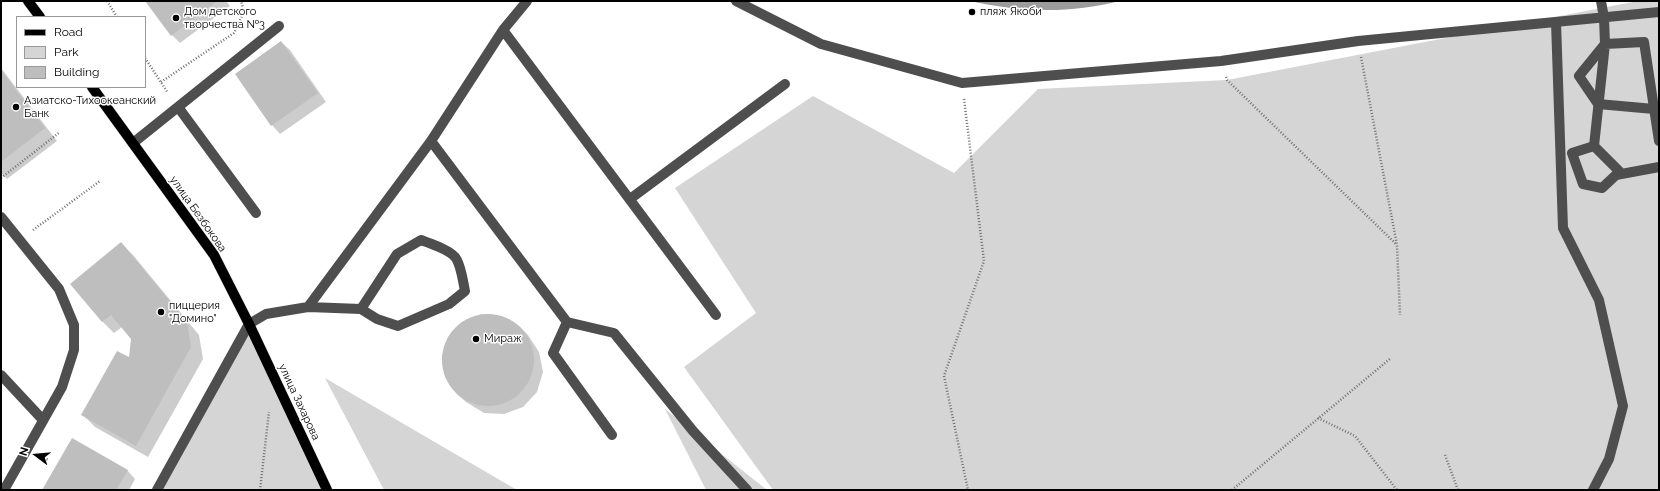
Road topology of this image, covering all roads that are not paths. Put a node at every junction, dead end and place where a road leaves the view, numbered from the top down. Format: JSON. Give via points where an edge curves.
{"nodes":[{"id":1,"x":28,"y":1,"type":"edge"},
{"id":2,"x":527,"y":1,"type":"edge"},
{"id":3,"x":736,"y":1,"type":"edge"},
{"id":4,"x":1601,"y":1,"type":"edge"},
{"id":5,"x":1659,"y":12,"type":"edge"},
{"id":6,"x":39,"y":16,"type":"edge"},
{"id":7,"x":1604,"y":18,"type":"junction"},
{"id":8,"x":1556,"y":22,"type":"junction"},
{"id":9,"x":279,"y":26,"type":"dead end"},
{"id":10,"x":504,"y":30,"type":"junction"},
{"id":11,"x":1605,"y":44,"type":"junction"},
{"id":12,"x":785,"y":84,"type":"dead end"},
{"id":13,"x":93,"y":88,"type":"edge"},
{"id":14,"x":1598,"y":104,"type":"junction"},
{"id":15,"x":178,"y":107,"type":"junction"},
{"id":16,"x":1654,"y":109,"type":"junction"},
{"id":17,"x":431,"y":141,"type":"junction"},
{"id":18,"x":1659,"y":141,"type":"edge"},
{"id":19,"x":133,"y":143,"type":"junction"},
{"id":20,"x":1594,"y":146,"type":"junction"},
{"id":21,"x":1659,"y":167,"type":"edge"},
{"id":22,"x":1622,"y":174,"type":"junction"},
{"id":23,"x":630,"y":199,"type":"junction"},
{"id":24,"x":256,"y":213,"type":"dead end"},
{"id":25,"x":1,"y":217,"type":"edge"},
{"id":26,"x":308,"y":307,"type":"junction"},
{"id":27,"x":361,"y":309,"type":"junction"},
{"id":28,"x":716,"y":315,"type":"dead end"},
{"id":29,"x":567,"y":322,"type":"junction"},
{"id":30,"x":249,"y":324,"type":"junction"},
{"id":31,"x":1,"y":375,"type":"edge"},
{"id":32,"x":43,"y":420,"type":"junction"},
{"id":33,"x":612,"y":435,"type":"dead end"},
{"id":34,"x":4,"y":490,"type":"edge"},
{"id":35,"x":157,"y":490,"type":"edge"},
{"id":36,"x":327,"y":490,"type":"edge"},
{"id":37,"x":747,"y":490,"type":"edge"},
{"id":38,"x":1593,"y":490,"type":"edge"}],
"edges":[{"from":1,"to":6,"type":"main road"},
{"from":2,"to":10,"type":"street"},
{"from":3,"to":8,"type":"street","via":[[821,44],[962,83],[1221,61],[1358,41]]},
{"from":4,"to":7,"type":"street"},
{"from":5,"to":7,"type":"street"},
{"from":7,"to":8,"type":"street"},
{"from":7,"to":11,"type":"street"},
{"from":8,"to":38,"type":"street","via":[[1563,228],[1599,300],[1623,406],[1609,460]]},
{"from":9,"to":15,"type":"street"},
{"from":10,"to":17,"type":"street"},
{"from":10,"to":23,"type":"street"},
{"from":11,"to":14,"type":"street"},
{"from":11,"to":14,"type":"street","via":[[1578,76]]},
{"from":11,"to":16,"type":"street","via":[[1644,42]]},
{"from":12,"to":23,"type":"street"},
{"from":13,"to":19,"type":"main road","name":"улица Безбокова"},
{"from":14,"to":16,"type":"street"},
{"from":14,"to":20,"type":"street"},
{"from":15,"to":19,"type":"street"},
{"from":15,"to":24,"type":"street"},
{"from":16,"to":18,"type":"street"},
{"from":17,"to":26,"type":"street"},
{"from":17,"to":29,"type":"street"},
{"from":19,"to":30,"type":"main road","name":"улица Безбокова","via":[[214,255]]},
{"from":20,"to":22,"type":"street"},
{"from":20,"to":22,"type":"street","via":[[1572,153],[1584,184],[1602,188],[1616,175]]},
{"from":21,"to":22,"type":"street"},
{"from":23,"to":28,"type":"street"},
{"from":25,"to":32,"type":"street","via":[[59,289],[74,325],[74,350],[62,386]]},
{"from":26,"to":27,"type":"street"},
{"from":26,"to":30,"type":"street","via":[[266,314]]},
{"from":27,"to":27,"type":"street","via":[[377,319],[398,326],[450,304],[465,291],[456,257],[421,240],[397,254]]},
{"from":29,"to":33,"type":"street","via":[[553,352]]},
{"from":29,"to":37,"type":"street","via":[[614,333],[693,431]]},
{"from":30,"to":35,"type":"street"},
{"from":30,"to":36,"type":"main road","name":"улица Захарова"},
{"from":31,"to":32,"type":"street"},
{"from":32,"to":34,"type":"street"}]}
